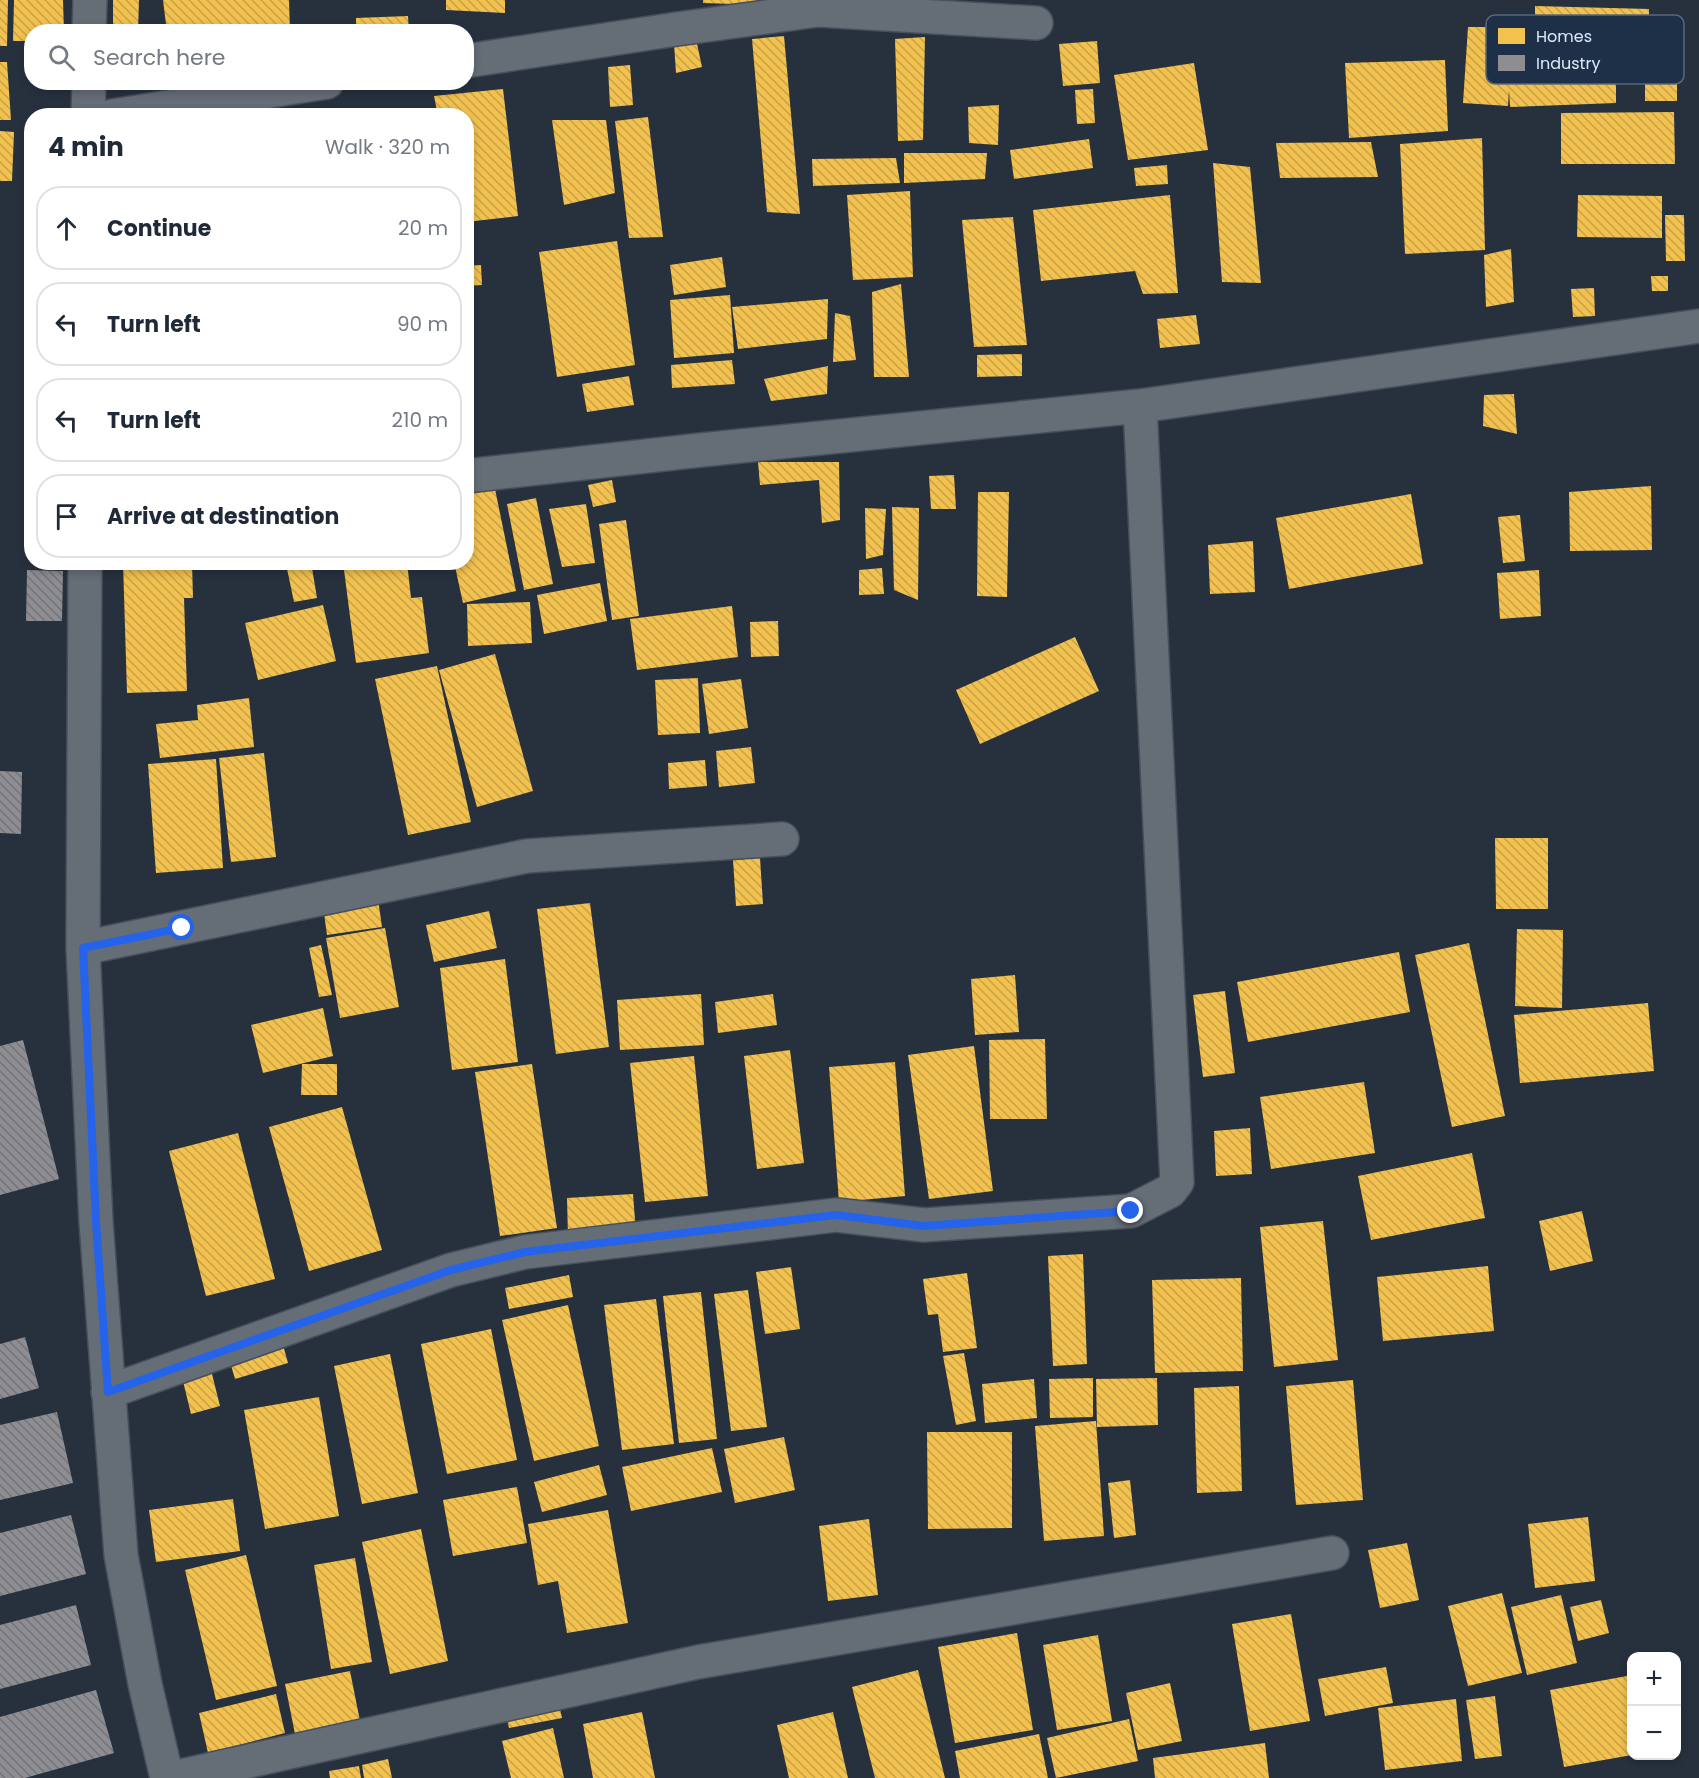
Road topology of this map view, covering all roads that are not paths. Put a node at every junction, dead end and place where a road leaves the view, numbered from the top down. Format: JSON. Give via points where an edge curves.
{"nodes":[{"id":1,"x":90,"y":0,"type":"edge"},
{"id":2,"x":1036,"y":23,"type":"dead end"},
{"id":3,"x":89,"y":24,"type":"edge"},
{"id":4,"x":474,"y":60,"type":"edge"},
{"id":5,"x":89,"y":90,"type":"edge"},
{"id":6,"x":276,"y":90,"type":"edge"},
{"id":7,"x":88,"y":108,"type":"edge"},
{"id":8,"x":163,"y":108,"type":"edge"},
{"id":9,"x":1699,"y":326,"type":"edge"},
{"id":10,"x":1140,"y":406,"type":"junction"},
{"id":11,"x":474,"y":475,"type":"edge"},
{"id":12,"x":85,"y":570,"type":"edge"},
{"id":13,"x":782,"y":839,"type":"dead end"},
{"id":14,"x":83,"y":948,"type":"junction"},
{"id":15,"x":108,"y":1392,"type":"junction"},
{"id":16,"x":1332,"y":1553,"type":"dead end"},
{"id":17,"x":167,"y":1778,"type":"edge"},
{"id":18,"x":172,"y":1778,"type":"edge"}],
"edges":[{"from":1,"to":3,"type":"street"},
{"from":2,"to":4,"type":"street","via":[[818,10]]},
{"from":5,"to":7,"type":"street"},
{"from":6,"to":8,"type":"street"},
{"from":9,"to":10,"type":"street"},
{"from":10,"to":11,"type":"street"},
{"from":10,"to":15,"type":"street","via":[[1177,1182],[1170,1191],[1131,1211],[924,1226],[836,1215],[525,1252],[451,1270]]},
{"from":12,"to":14,"type":"street"},
{"from":13,"to":14,"type":"street","via":[[527,856]]},
{"from":14,"to":15,"type":"street","via":[[94,1199]]},
{"from":15,"to":17,"type":"street","via":[[122,1555]]},
{"from":16,"to":18,"type":"street","via":[[698,1662]]}]}
